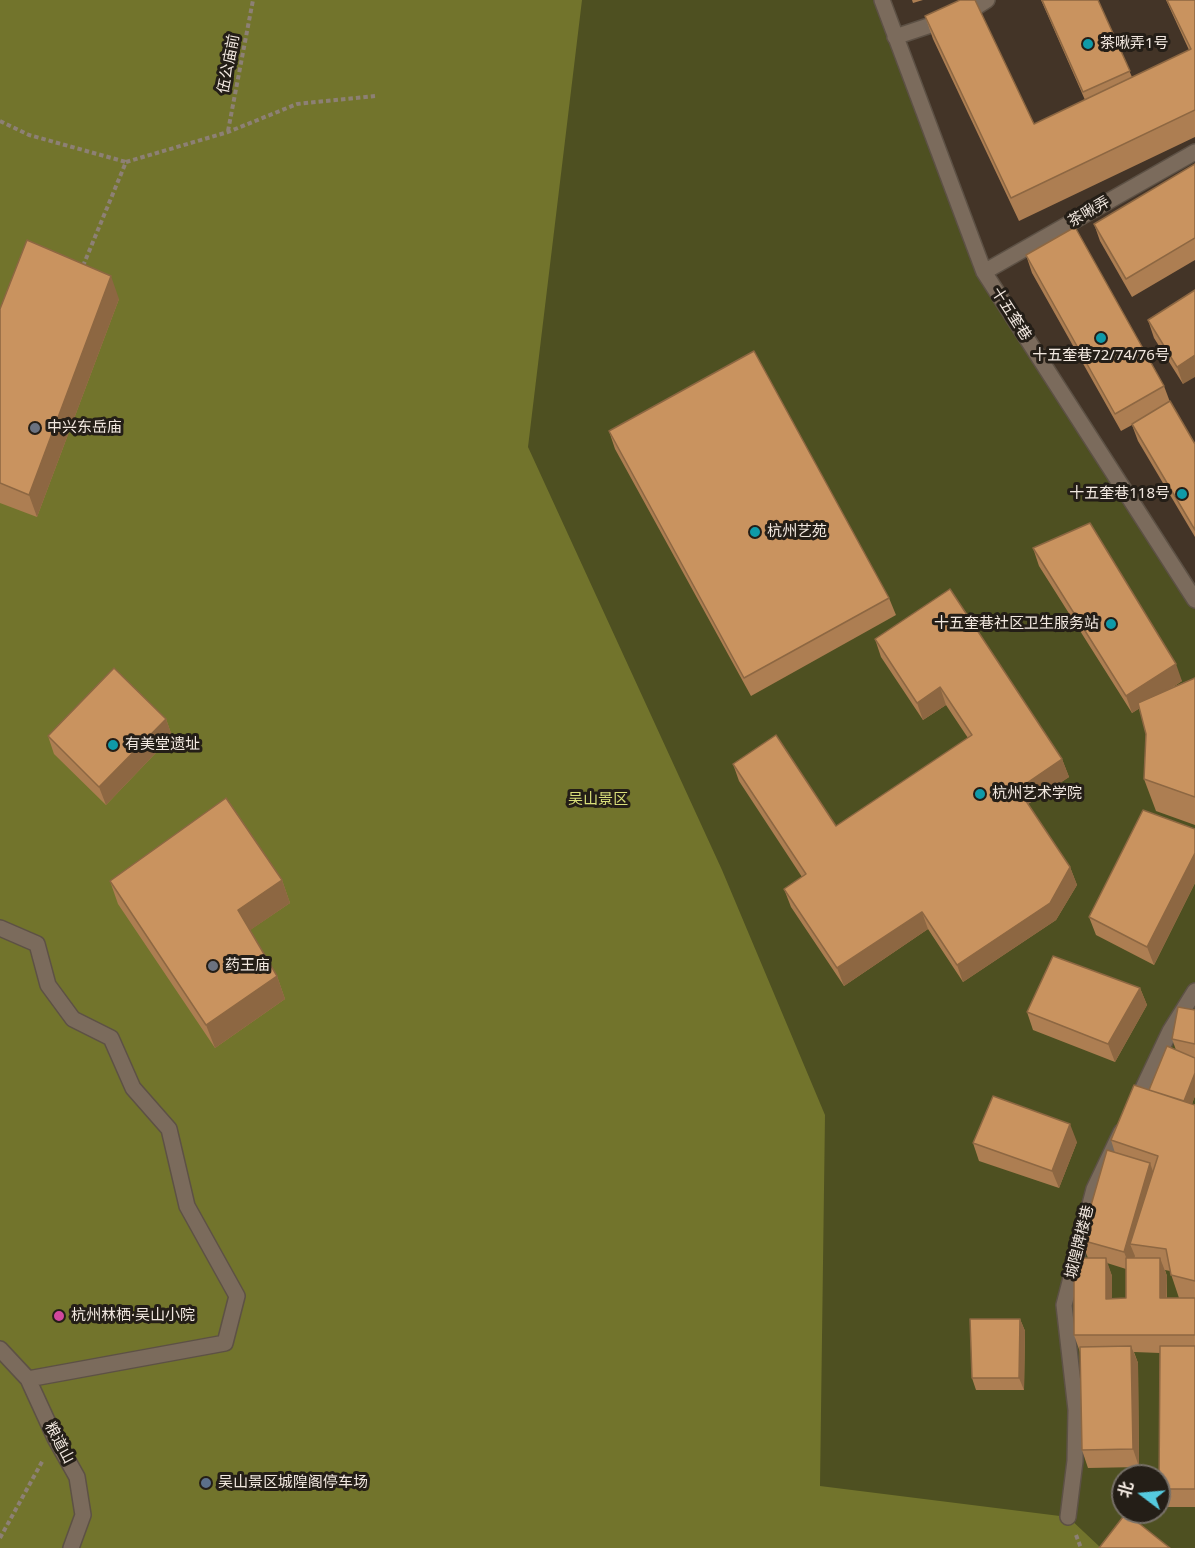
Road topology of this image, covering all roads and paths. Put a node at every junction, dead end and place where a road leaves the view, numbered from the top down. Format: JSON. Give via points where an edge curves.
{"nodes":[{"id":1,"x":253,"y":0,"type":"edge"},
{"id":2,"x":882,"y":0,"type":"edge"},
{"id":3,"x":987,"y":0,"type":"edge"},
{"id":4,"x":896,"y":37,"type":"junction"},
{"id":5,"x":375,"y":96,"type":"dead end"},
{"id":6,"x":0,"y":121,"type":"edge"},
{"id":7,"x":228,"y":132,"type":"junction"},
{"id":8,"x":1195,"y":152,"type":"edge"},
{"id":9,"x":126,"y":162,"type":"junction"},
{"id":10,"x":81,"y":270,"type":"edge"},
{"id":11,"x":984,"y":272,"type":"junction"},
{"id":12,"x":1195,"y":600,"type":"edge"},
{"id":13,"x":0,"y":928,"type":"edge"},
{"id":14,"x":1195,"y":991,"type":"edge"},
{"id":15,"x":0,"y":1349,"type":"edge"},
{"id":16,"x":28,"y":1379,"type":"junction"},
{"id":17,"x":55,"y":1438,"type":"junction"},
{"id":18,"x":1068,"y":1517,"type":"dead end"},
{"id":19,"x":0,"y":1538,"type":"edge"},
{"id":20,"x":71,"y":1548,"type":"edge"}],
"edges":[{"from":1,"to":7,"type":"path","name":"伍公庙前"},
{"from":2,"to":4,"type":"street","name":"十五奎巷"},
{"from":3,"to":4,"type":"street","via":[[967,13]]},
{"from":4,"to":11,"type":"street","name":"十五奎巷"},
{"from":5,"to":7,"type":"path","via":[[297,104]]},
{"from":6,"to":9,"type":"path","via":[[29,135]]},
{"from":7,"to":9,"type":"path"},
{"from":8,"to":11,"type":"street","name":"茶啾弄"},
{"from":9,"to":10,"type":"path"},
{"from":11,"to":12,"type":"street","name":"十五奎巷"},
{"from":13,"to":16,"type":"street","via":[[37,944],[48,985],[73,1018],[111,1038],[133,1089],[169,1129],[187,1206],[237,1296],[225,1343]]},
{"from":14,"to":18,"type":"street","name":"城隍牌楼巷","via":[[1170,1031],[1094,1189],[1064,1305],[1076,1410]]},
{"from":15,"to":16,"type":"street","name":"粮道山"},
{"from":16,"to":17,"type":"street","name":"粮道山"},
{"from":17,"to":19,"type":"path"},
{"from":17,"to":20,"type":"street","name":"粮道山","via":[[78,1477],[83,1515]]}]}
